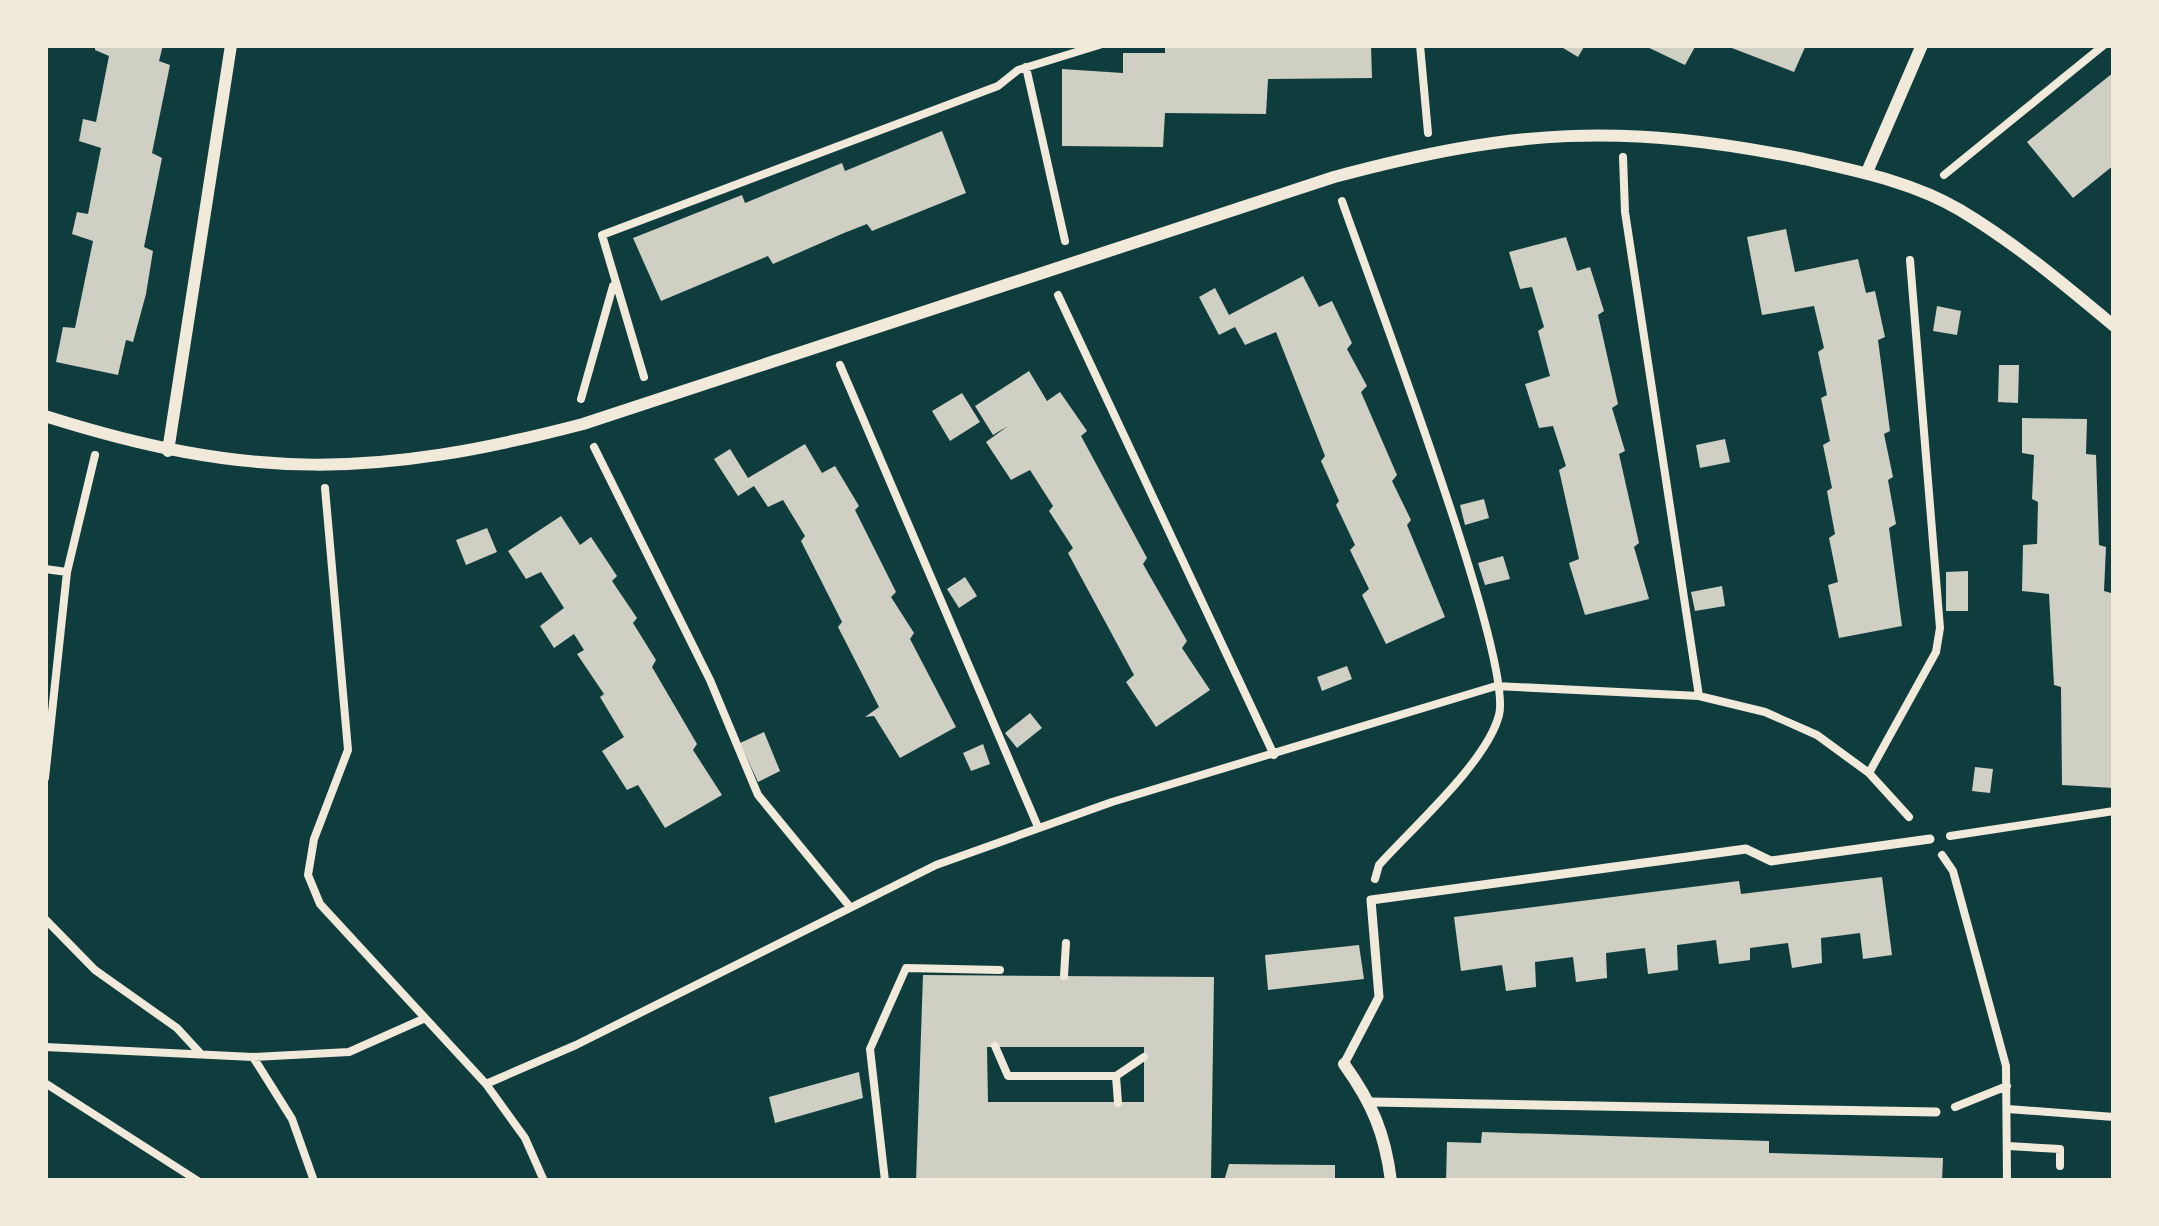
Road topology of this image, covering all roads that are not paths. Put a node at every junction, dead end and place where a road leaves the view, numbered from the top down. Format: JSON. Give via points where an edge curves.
{"nodes":[{"id":1,"x":231,"y":45,"type":"edge"},
{"id":2,"x":1922,"y":45,"type":"edge"},
{"id":3,"x":1867,"y":172,"type":"junction"},
{"id":4,"x":2114,"y":326,"type":"edge"},
{"id":5,"x":45,"y":416,"type":"edge"},
{"id":6,"x":168,"y":451,"type":"junction"},
{"id":7,"x":1930,"y":839,"type":"road end"},
{"id":8,"x":1344,"y":1064,"type":"joint"},
{"id":9,"x":1372,"y":1102,"type":"junction"},
{"id":10,"x":1936,"y":1112,"type":"road end"},
{"id":11,"x":1391,"y":1181,"type":"edge"}],
"edges":[{"from":1,"to":6,"type":"street"},
{"from":2,"to":3,"type":"street"},
{"from":3,"to":4,"type":"street","via":[[1959,209]]},
{"from":3,"to":6,"type":"street","via":[[1624,132],[1543,134],[1430,152],[583,424],[431,458],[323,468]]},
{"from":5,"to":6,"type":"street"},
{"from":7,"to":8,"type":"lane","via":[[1772,861],[1745,849],[1370,900],[1379,997]]},
{"from":8,"to":9,"type":"street"},
{"from":9,"to":10,"type":"lane"},
{"from":9,"to":11,"type":"street"}]}
